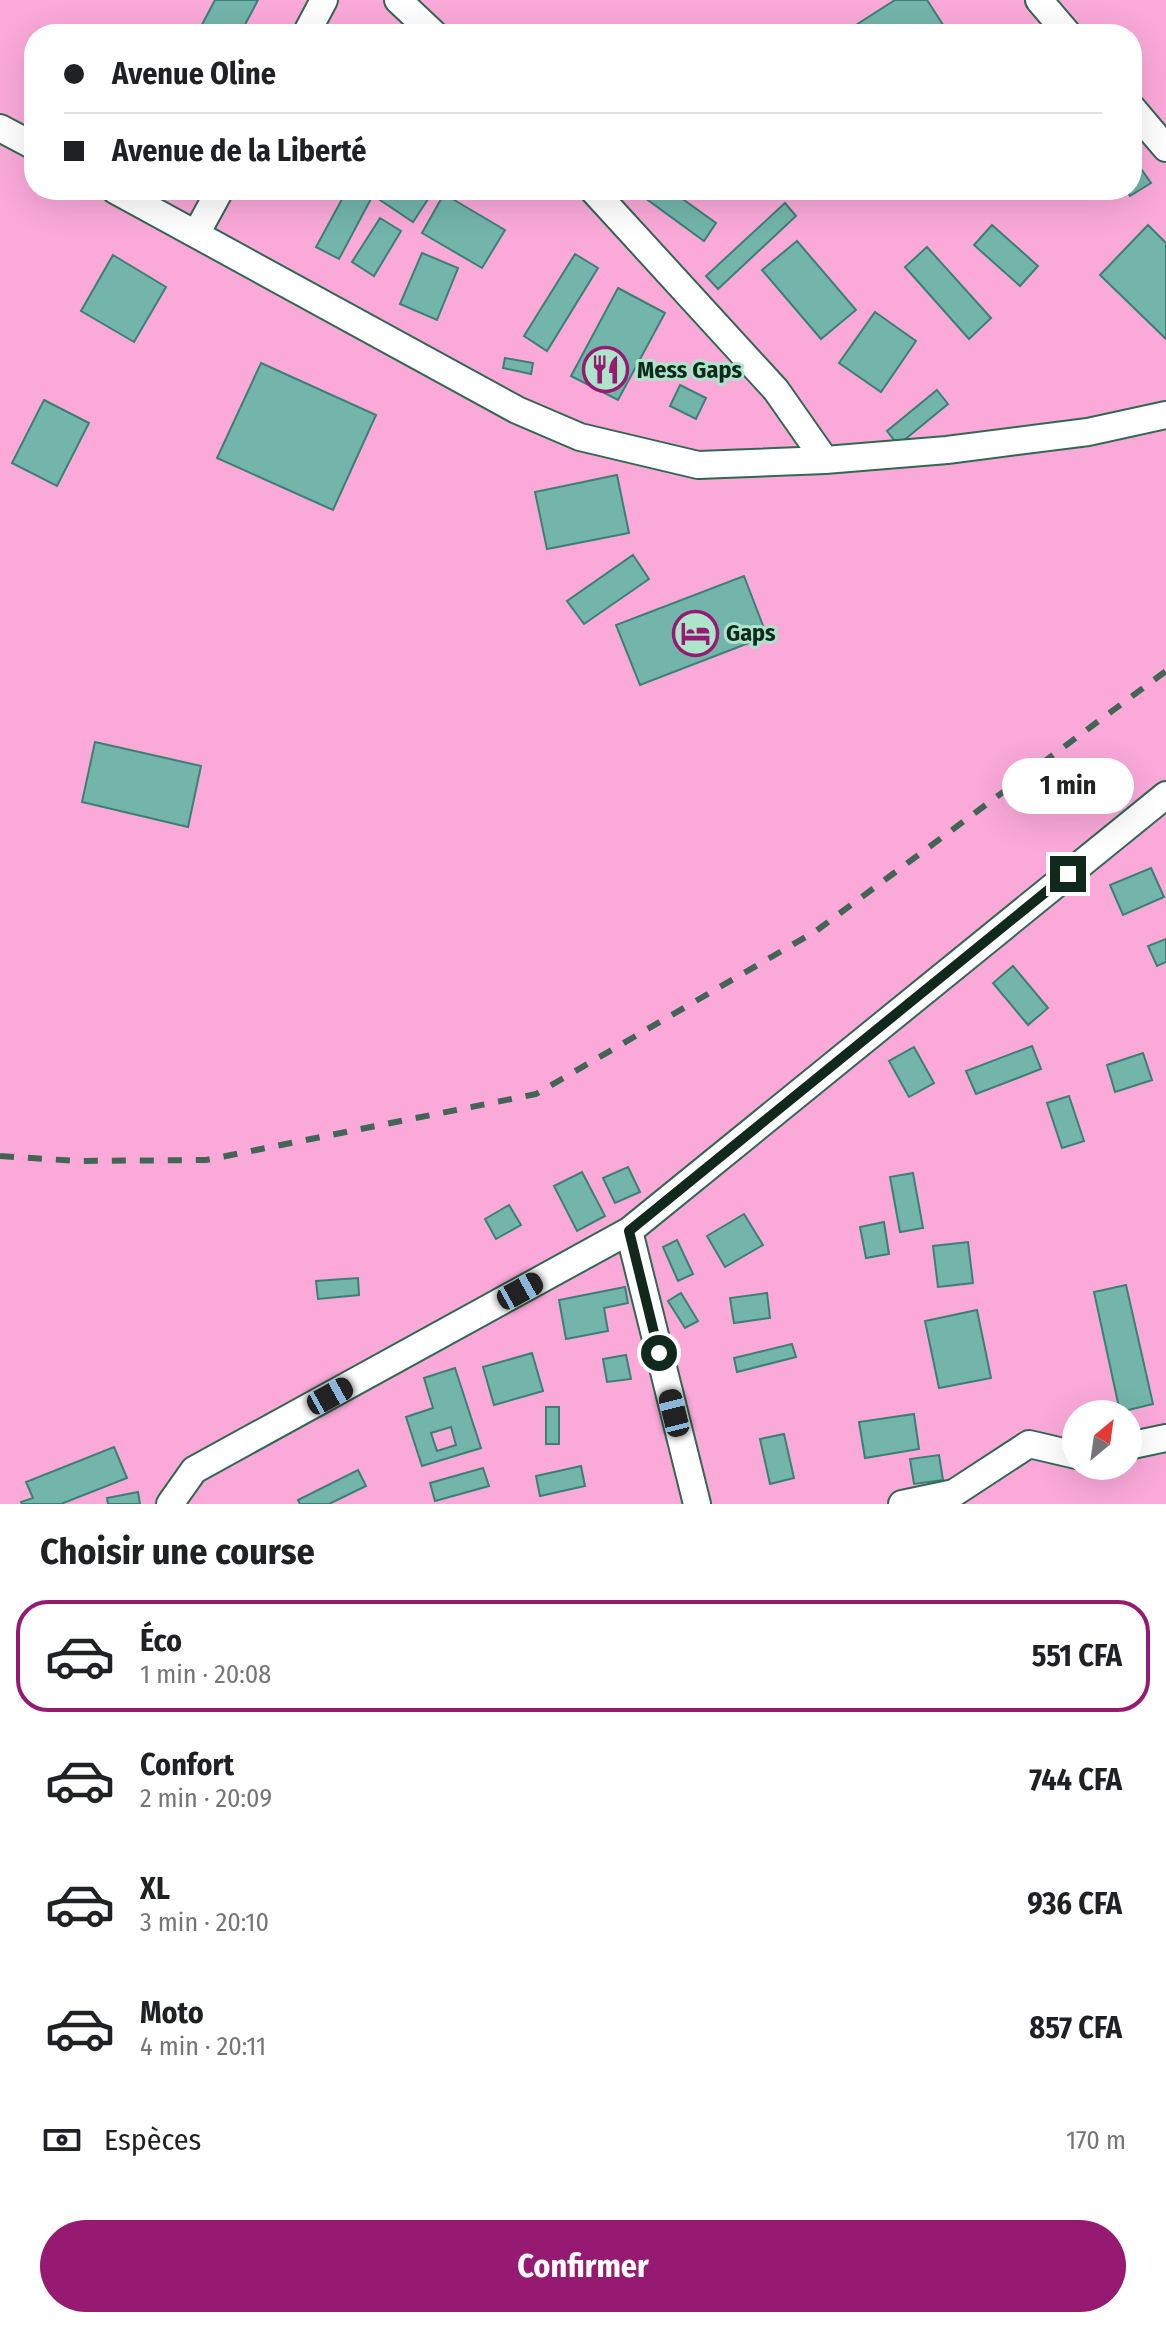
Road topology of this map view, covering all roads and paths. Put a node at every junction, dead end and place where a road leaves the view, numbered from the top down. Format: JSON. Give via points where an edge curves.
{"nodes":[{"id":1,"x":324,"y":0,"type":"edge"},
{"id":2,"x":398,"y":0,"type":"edge"},
{"id":3,"x":1039,"y":0,"type":"edge"},
{"id":4,"x":311,"y":24,"type":"edge"},
{"id":5,"x":423,"y":24,"type":"edge"},
{"id":6,"x":1059,"y":24,"type":"edge"},
{"id":7,"x":1142,"y":120,"type":"edge"},
{"id":8,"x":0,"y":128,"type":"edge"},
{"id":9,"x":24,"y":141,"type":"edge"},
{"id":10,"x":1166,"y":148,"type":"edge"},
{"id":11,"x":133,"y":200,"type":"edge"},
{"id":12,"x":215,"y":200,"type":"edge"},
{"id":13,"x":602,"y":200,"type":"edge"},
{"id":14,"x":196,"y":234,"type":"junction"},
{"id":15,"x":1166,"y":415,"type":"edge"},
{"id":16,"x":825,"y":460,"type":"junction"},
{"id":17,"x":1166,"y":795,"type":"edge"},
{"id":18,"x":629,"y":1231,"type":"junction"},
{"id":19,"x":1166,"y":1438,"type":"edge"},
{"id":20,"x":1142,"y":1443,"type":"edge"},
{"id":21,"x":1062,"y":1452,"type":"edge"},
{"id":22,"x":170,"y":1504,"type":"edge"},
{"id":23,"x":697,"y":1504,"type":"edge"},
{"id":24,"x":902,"y":1504,"type":"edge"}],
"edges":[{"from":1,"to":4,"type":"street"},
{"from":2,"to":5,"type":"street"},
{"from":3,"to":6,"type":"street"},
{"from":7,"to":10,"type":"street"},
{"from":8,"to":9,"type":"street"},
{"from":11,"to":14,"type":"street"},
{"from":12,"to":14,"type":"street"},
{"from":13,"to":16,"type":"street","via":[[776,390]]},
{"from":14,"to":16,"type":"street","via":[[451,376],[580,437],[698,465]]},
{"from":15,"to":16,"type":"street","via":[[1088,432]]},
{"from":17,"to":18,"type":"street"},
{"from":18,"to":22,"type":"street","via":[[194,1470]]},
{"from":18,"to":23,"type":"street"},
{"from":19,"to":20,"type":"street"},
{"from":21,"to":24,"type":"street","via":[[1029,1444],[954,1493]]}]}
